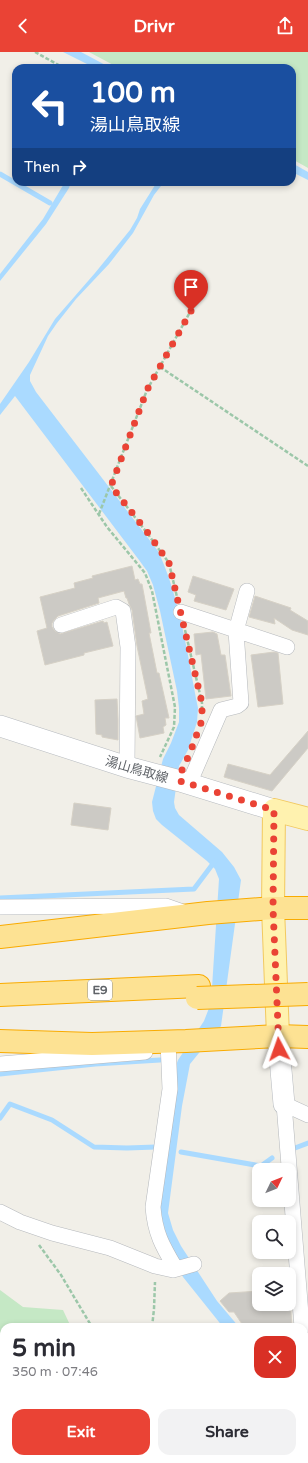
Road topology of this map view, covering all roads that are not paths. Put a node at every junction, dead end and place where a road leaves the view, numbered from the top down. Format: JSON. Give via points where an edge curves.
{"nodes":[{"id":1,"x":247,"y":591,"type":"dead end"},
{"id":2,"x":180,"y":612,"type":"road end"},
{"id":3,"x":61,"y":625,"type":"dead end"},
{"id":4,"x":236,"y":631,"type":"junction"},
{"id":5,"x":288,"y":647,"type":"dead end"},
{"id":6,"x":0,"y":726,"type":"edge"},
{"id":7,"x":127,"y":767,"type":"junction"},
{"id":8,"x":189,"y":784,"type":"junction"},
{"id":9,"x":274,"y":810,"type":"junction"},
{"id":10,"x":308,"y":819,"type":"edge"},
{"id":11,"x":0,"y":907,"type":"edge"},
{"id":12,"x":273,"y":908,"type":"junction"},
{"id":13,"x":308,"y":908,"type":"edge"},
{"id":14,"x":200,"y":914,"type":"junction"},
{"id":15,"x":0,"y":937,"type":"edge"},
{"id":16,"x":308,"y":982,"type":"edge"},
{"id":17,"x":198,"y":992,"type":"junction"},
{"id":18,"x":308,"y":994,"type":"edge"},
{"id":19,"x":0,"y":995,"type":"edge"},
{"id":20,"x":0,"y":1005,"type":"edge"},
{"id":21,"x":278,"y":1036,"type":"junction"},
{"id":22,"x":308,"y":1037,"type":"edge"},
{"id":23,"x":0,"y":1040,"type":"edge"},
{"id":24,"x":177,"y":1041,"type":"junction"},
{"id":25,"x":0,"y":1064,"type":"edge"},
{"id":26,"x":284,"y":1104,"type":"junction"},
{"id":27,"x":308,"y":1114,"type":"edge"},
{"id":28,"x":0,"y":1212,"type":"edge"},
{"id":29,"x":194,"y":1264,"type":"dead end"},
{"id":30,"x":176,"y":1269,"type":"junction"},
{"id":31,"x":302,"y":1323,"type":"edge"}],
"edges":[{"from":1,"to":4,"type":"street"},
{"from":2,"to":4,"type":"street"},
{"from":3,"to":7,"type":"street","via":[[116,607],[124,611],[128,647]]},
{"from":4,"to":5,"type":"street"},
{"from":4,"to":8,"type":"street","via":[[241,703],[221,710]]},
{"from":6,"to":7,"type":"main road","name":"湯山鳥取線"},
{"from":7,"to":8,"type":"main road","name":"湯山鳥取線"},
{"from":8,"to":9,"type":"main road","name":"湯山鳥取線"},
{"from":9,"to":10,"type":"main road"},
{"from":9,"to":12,"type":"main road"},
{"from":11,"to":14,"type":"street","via":[[166,906]]},
{"from":12,"to":13,"type":"highway"},
{"from":12,"to":14,"type":"highway"},
{"from":12,"to":21,"type":"main road"},
{"from":14,"to":15,"type":"highway"},
{"from":16,"to":17,"type":"highway","number":"E9"},
{"from":17,"to":18,"type":"highway","number":"E9","bridge":true},
{"from":17,"to":19,"type":"highway","number":"E9"},
{"from":17,"to":20,"type":"highway","number":"E9"},
{"from":21,"to":22,"type":"highway"},
{"from":21,"to":24,"type":"highway"},
{"from":21,"to":26,"type":"main road"},
{"from":23,"to":24,"type":"highway","via":[[92,1044]]},
{"from":24,"to":25,"type":"street","via":[[154,1052]]},
{"from":24,"to":30,"type":"street","via":[[153,1207],[160,1243]]},
{"from":26,"to":27,"type":"street"},
{"from":26,"to":31,"type":"street"},
{"from":28,"to":30,"type":"street","via":[[52,1233],[110,1248],[155,1266]]},
{"from":29,"to":30,"type":"street"}]}
